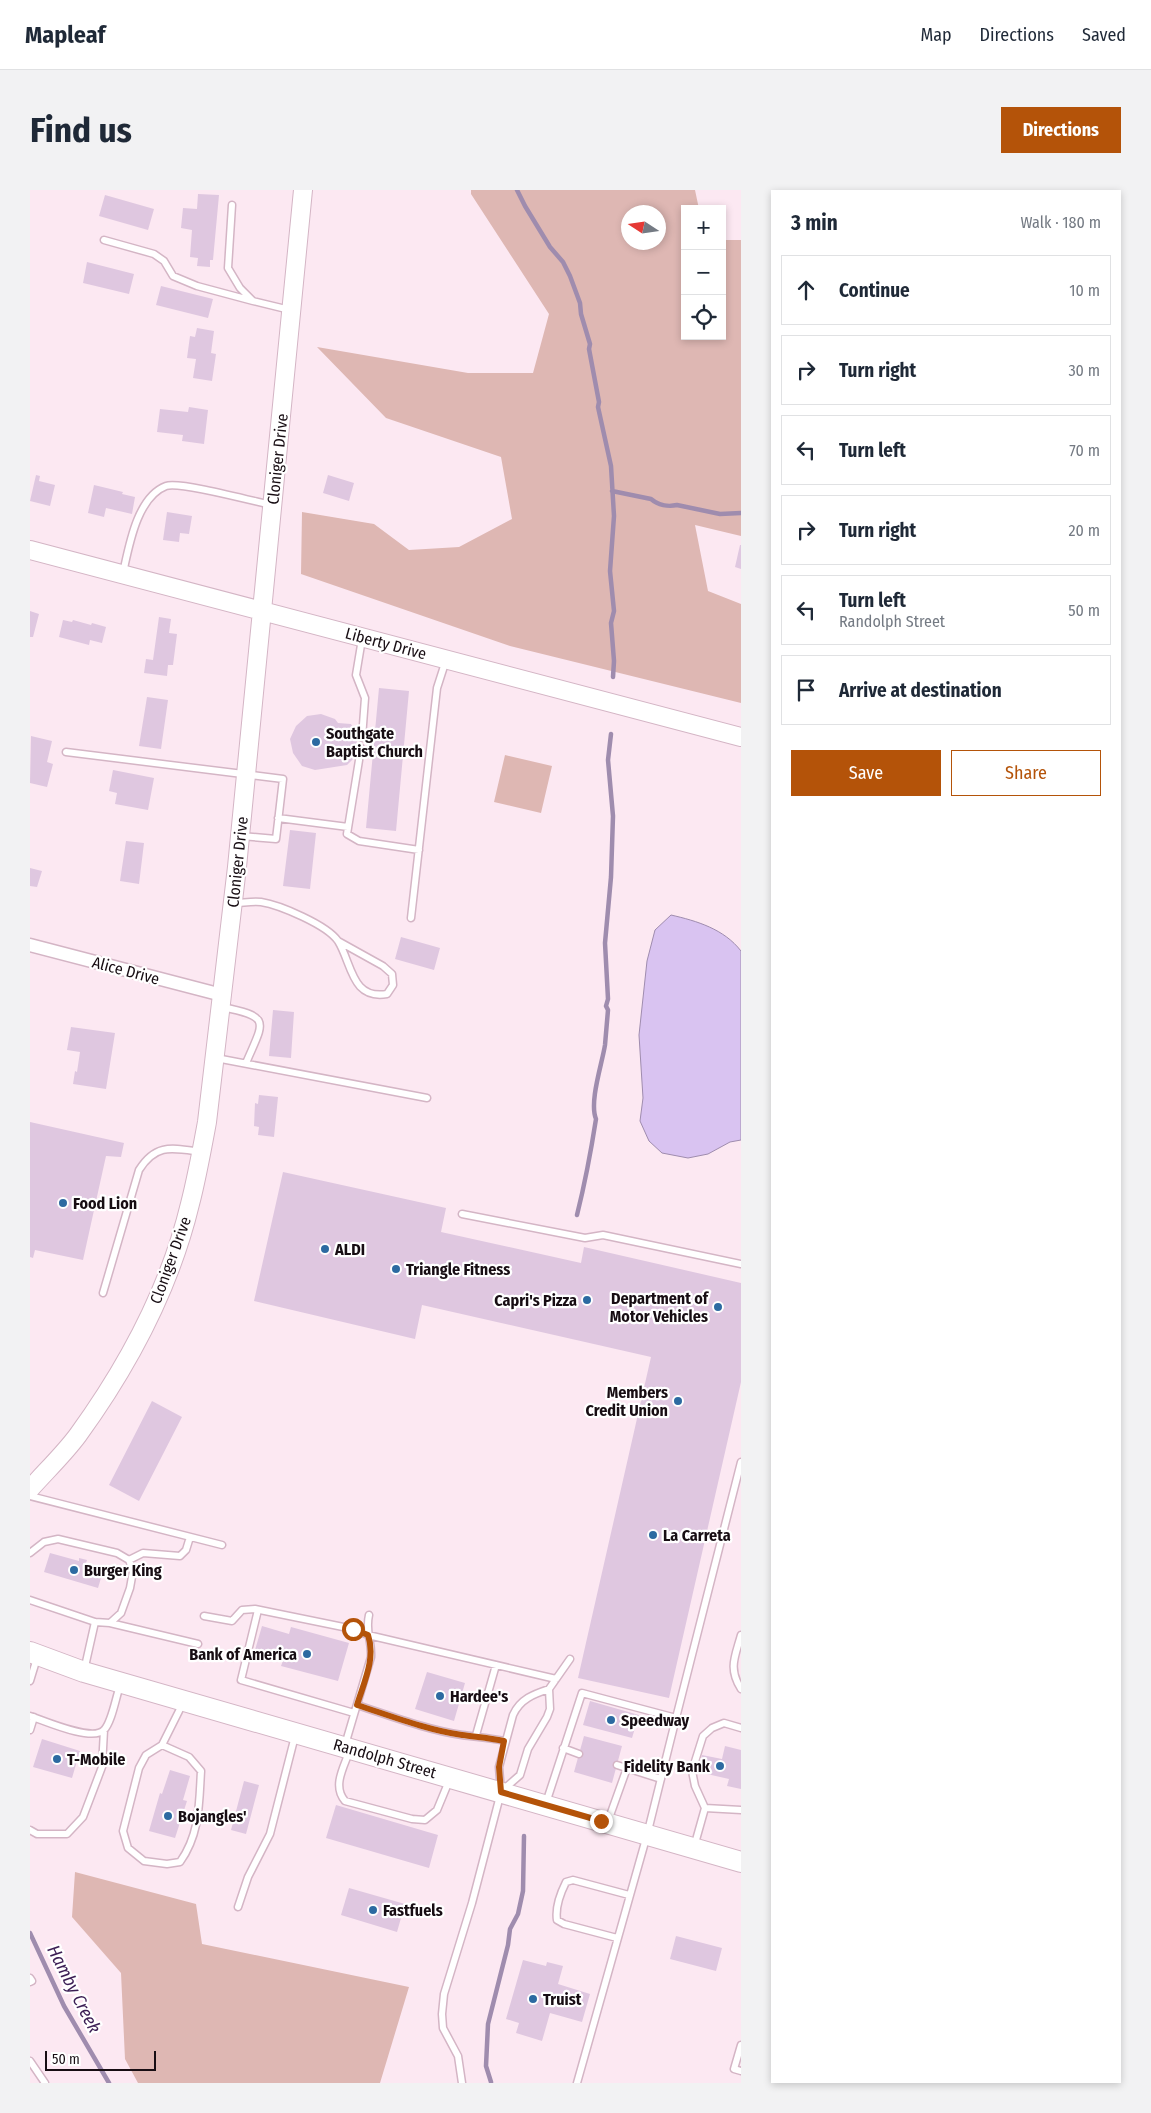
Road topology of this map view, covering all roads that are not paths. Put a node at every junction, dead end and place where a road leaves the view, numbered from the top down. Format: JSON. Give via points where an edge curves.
{"nodes":[{"id":1,"x":303,"y":190,"type":"edge"},
{"id":2,"x":232,"y":205,"type":"dead end"},
{"id":3,"x":104,"y":240,"type":"dead end"},
{"id":4,"x":252,"y":301,"type":"junction"},
{"id":5,"x":291,"y":311,"type":"junction"},
{"id":6,"x":272,"y":506,"type":"junction"},
{"id":7,"x":30,"y":550,"type":"edge"},
{"id":8,"x":123,"y":574,"type":"junction"},
{"id":9,"x":262,"y":610,"type":"junction"},
{"id":10,"x":362,"y":637,"type":"junction"},
{"id":11,"x":446,"y":659,"type":"junction"},
{"id":12,"x":741,"y":737,"type":"edge"},
{"id":13,"x":362,"y":738,"type":"dead end"},
{"id":14,"x":361,"y":748,"type":"dead end"},
{"id":15,"x":66,"y":752,"type":"dead end"},
{"id":16,"x":246,"y":775,"type":"junction"},
{"id":17,"x":278,"y":818,"type":"junction"},
{"id":18,"x":348,"y":827,"type":"junction"},
{"id":19,"x":240,"y":836,"type":"junction"},
{"id":20,"x":419,"y":850,"type":"junction"},
{"id":21,"x":233,"y":903,"type":"junction"},
{"id":22,"x":412,"y":918,"type":"dead end"},
{"id":23,"x":338,"y":941,"type":"junction"},
{"id":24,"x":30,"y":945,"type":"edge"},
{"id":25,"x":222,"y":1001,"type":"junction"},
{"id":26,"x":215,"y":1058,"type":"junction"},
{"id":27,"x":246,"y":1063,"type":"junction"},
{"id":28,"x":427,"y":1098,"type":"dead end"},
{"id":29,"x":201,"y":1152,"type":"junction"},
{"id":30,"x":462,"y":1214,"type":"dead end"},
{"id":31,"x":741,"y":1264,"type":"edge"},
{"id":32,"x":103,"y":1292,"type":"dead end"},
{"id":33,"x":741,"y":1462,"type":"edge"},
{"id":34,"x":31,"y":1488,"type":"edge"},
{"id":35,"x":190,"y":1536,"type":"junction"},
{"id":36,"x":222,"y":1545,"type":"dead end"},
{"id":37,"x":30,"y":1553,"type":"edge"},
{"id":38,"x":128,"y":1560,"type":"junction"},
{"id":39,"x":30,"y":1600,"type":"edge"},
{"id":40,"x":258,"y":1610,"type":"junction"},
{"id":41,"x":370,"y":1615,"type":"dead end"},
{"id":42,"x":204,"y":1616,"type":"dead end"},
{"id":43,"x":95,"y":1622,"type":"junction"},
{"id":44,"x":110,"y":1623,"type":"junction"},
{"id":45,"x":368,"y":1635,"type":"junction"},
{"id":46,"x":741,"y":1635,"type":"edge"},
{"id":47,"x":198,"y":1644,"type":"dead end"},
{"id":48,"x":34,"y":1653,"type":"edge"},
{"id":49,"x":570,"y":1660,"type":"dead end"},
{"id":50,"x":496,"y":1665,"type":"junction"},
{"id":51,"x":84,"y":1672,"type":"junction"},
{"id":52,"x":733,"y":1672,"type":"junction"},
{"id":53,"x":741,"y":1672,"type":"edge"},
{"id":54,"x":556,"y":1679,"type":"junction"},
{"id":55,"x":30,"y":1681,"type":"edge"},
{"id":56,"x":121,"y":1682,"type":"junction"},
{"id":57,"x":549,"y":1689,"type":"junction"},
{"id":58,"x":741,"y":1689,"type":"edge"},
{"id":59,"x":184,"y":1700,"type":"junction"},
{"id":60,"x":357,"y":1705,"type":"junction"},
{"id":61,"x":354,"y":1713,"type":"junction"},
{"id":62,"x":32,"y":1717,"type":"edge"},
{"id":63,"x":676,"y":1718,"type":"junction"},
{"id":64,"x":741,"y":1728,"type":"edge"},
{"id":65,"x":30,"y":1730,"type":"edge"},
{"id":66,"x":104,"y":1730,"type":"junction"},
{"id":67,"x":296,"y":1732,"type":"junction"},
{"id":68,"x":476,"y":1735,"type":"junction"},
{"id":69,"x":504,"y":1741,"type":"junction"},
{"id":70,"x":162,"y":1745,"type":"junction"},
{"id":71,"x":347,"y":1747,"type":"junction"},
{"id":72,"x":563,"y":1748,"type":"junction"},
{"id":73,"x":579,"y":1754,"type":"dead end"},
{"id":74,"x":617,"y":1765,"type":"dead end"},
{"id":75,"x":627,"y":1768,"type":"junction"},
{"id":76,"x":450,"y":1777,"type":"junction"},
{"id":77,"x":661,"y":1779,"type":"junction"},
{"id":78,"x":501,"y":1792,"type":"junction"},
{"id":79,"x":545,"y":1805,"type":"junction"},
{"id":80,"x":705,"y":1808,"type":"junction"},
{"id":81,"x":741,"y":1810,"type":"edge"},
{"id":82,"x":607,"y":1823,"type":"junction"},
{"id":83,"x":30,"y":1830,"type":"edge"},
{"id":84,"x":647,"y":1835,"type":"junction"},
{"id":85,"x":693,"y":1848,"type":"junction"},
{"id":86,"x":741,"y":1862,"type":"edge"},
{"id":87,"x":629,"y":1895,"type":"junction"},
{"id":88,"x":238,"y":1907,"type":"dead end"},
{"id":89,"x":617,"y":1938,"type":"junction"},
{"id":90,"x":741,"y":2045,"type":"edge"},
{"id":91,"x":30,"y":2061,"type":"edge"},
{"id":92,"x":741,"y":2071,"type":"edge"},
{"id":93,"x":45,"y":2083,"type":"edge"},
{"id":94,"x":462,"y":2083,"type":"edge"},
{"id":95,"x":577,"y":2083,"type":"edge"}],
"edges":[{"from":1,"to":5,"type":"main road","name":"Cloniger Drive"},
{"from":2,"to":4,"type":"lane","via":[[228,268]]},
{"from":3,"to":4,"type":"lane","via":[[154,254],[164,261],[173,276],[197,286]]},
{"from":4,"to":5,"type":"lane"},
{"from":5,"to":6,"type":"main road","name":"Cloniger Drive"},
{"from":6,"to":8,"type":"lane","via":[[167,485],[146,503],[139,516]]},
{"from":6,"to":9,"type":"main road","name":"Cloniger Drive"},
{"from":7,"to":8,"type":"main road","name":"Liberty Drive"},
{"from":8,"to":9,"type":"main road","name":"Liberty Drive"},
{"from":9,"to":10,"type":"main road","name":"Liberty Drive"},
{"from":9,"to":16,"type":"main road","name":"Cloniger Drive"},
{"from":10,"to":11,"type":"main road","name":"Liberty Drive"},
{"from":10,"to":13,"type":"lane","via":[[356,675],[365,698]]},
{"from":11,"to":12,"type":"main road","name":"Liberty Drive"},
{"from":11,"to":20,"type":"lane","via":[[437,688]]},
{"from":14,"to":18,"type":"lane"},
{"from":15,"to":16,"type":"lane"},
{"from":16,"to":17,"type":"lane","via":[[283,779]]},
{"from":16,"to":19,"type":"main road","name":"Cloniger Drive"},
{"from":17,"to":18,"type":"lane"},
{"from":17,"to":19,"type":"lane","via":[[276,839]]},
{"from":18,"to":20,"type":"lane","via":[[347,834],[359,841]]},
{"from":19,"to":21,"type":"main road","name":"Cloniger Drive"},
{"from":20,"to":22,"type":"lane"},
{"from":21,"to":23,"type":"lane","via":[[261,902],[282,908],[321,927]]},
{"from":21,"to":25,"type":"main road","name":"Cloniger Drive"},
{"from":23,"to":23,"type":"lane","via":[[392,974],[393,985],[387,994],[378,996],[366,992],[356,983]]},
{"from":24,"to":25,"type":"street","name":"Alice Drive"},
{"from":25,"to":26,"type":"main road","name":"Cloniger Drive"},
{"from":25,"to":27,"type":"lane","via":[[249,1012],[260,1024]]},
{"from":26,"to":27,"type":"lane"},
{"from":26,"to":29,"type":"main road","name":"Cloniger Drive"},
{"from":27,"to":28,"type":"lane"},
{"from":29,"to":32,"type":"lane","via":[[173,1148],[156,1151],[146,1159],[139,1170]]},
{"from":29,"to":34,"type":"main road","name":"Cloniger Drive","via":[[175,1254],[134,1349],[78,1435]]},
{"from":30,"to":31,"type":"lane","via":[[586,1238],[603,1235]]},
{"from":33,"to":63,"type":"lane"},
{"from":34,"to":35,"type":"lane"},
{"from":35,"to":36,"type":"lane"},
{"from":35,"to":38,"type":"lane","via":[[186,1550],[180,1556],[143,1552]]},
{"from":37,"to":38,"type":"lane","via":[[44,1542],[58,1539],[117,1552]]},
{"from":38,"to":44,"type":"lane","via":[[133,1571],[130,1588],[121,1612]]},
{"from":39,"to":43,"type":"lane"},
{"from":40,"to":42,"type":"lane","via":[[242,1610],[232,1621]]},
{"from":40,"to":45,"type":"lane","via":[[353,1629]]},
{"from":40,"to":61,"type":"lane","via":[[241,1680]]},
{"from":41,"to":45,"type":"lane"},
{"from":43,"to":44,"type":"lane"},
{"from":43,"to":51,"type":"lane"},
{"from":44,"to":47,"type":"lane"},
{"from":45,"to":50,"type":"lane"},
{"from":45,"to":60,"type":"lane","via":[[371,1657]]},
{"from":46,"to":52,"type":"lane"},
{"from":48,"to":51,"type":"main road","name":"Randolph Street"},
{"from":48,"to":55,"type":"lane"},
{"from":49,"to":54,"type":"lane"},
{"from":50,"to":54,"type":"lane"},
{"from":50,"to":68,"type":"lane"},
{"from":51,"to":56,"type":"main road","name":"Randolph Street"},
{"from":52,"to":53,"type":"lane"},
{"from":52,"to":58,"type":"lane"},
{"from":54,"to":57,"type":"lane"},
{"from":56,"to":59,"type":"main road","name":"Randolph Street"},
{"from":56,"to":66,"type":"lane"},
{"from":57,"to":69,"type":"lane","via":[[531,1695],[517,1707]]},
{"from":57,"to":78,"type":"lane","via":[[550,1709],[528,1749],[520,1775]]},
{"from":59,"to":67,"type":"main road","name":"Randolph Street"},
{"from":59,"to":70,"type":"lane"},
{"from":60,"to":61,"type":"lane"},
{"from":60,"to":68,"type":"lane","via":[[430,1727]]},
{"from":61,"to":71,"type":"lane"},
{"from":62,"to":65,"type":"lane"},
{"from":62,"to":66,"type":"lane","via":[[85,1734]]},
{"from":63,"to":72,"type":"lane","via":[[582,1693]]},
{"from":63,"to":77,"type":"lane"},
{"from":64,"to":80,"type":"lane","via":[[724,1723],[703,1736],[692,1771]]},
{"from":66,"to":83,"type":"lane","via":[[102,1767],[83,1817],[66,1834],[37,1834]]},
{"from":67,"to":71,"type":"main road","name":"Randolph Street"},
{"from":67,"to":88,"type":"lane","via":[[270,1834],[248,1877]]},
{"from":68,"to":69,"type":"lane"},
{"from":69,"to":78,"type":"lane","via":[[499,1767]]},
{"from":70,"to":70,"type":"lane","via":[[146,1755],[139,1768],[123,1832],[128,1848],[144,1860],[167,1864],[180,1862],[190,1848],[198,1820],[201,1771],[188,1757]]},
{"from":71,"to":76,"type":"main road","name":"Randolph Street"},
{"from":71,"to":76,"type":"lane","via":[[339,1780],[345,1801],[412,1820],[425,1820],[437,1810]]},
{"from":72,"to":73,"type":"lane"},
{"from":72,"to":79,"type":"lane"},
{"from":74,"to":75,"type":"lane"},
{"from":75,"to":77,"type":"lane"},
{"from":75,"to":82,"type":"lane"},
{"from":76,"to":78,"type":"main road","name":"Randolph Street"},
{"from":77,"to":84,"type":"lane"},
{"from":78,"to":79,"type":"main road","name":"Randolph Street"},
{"from":78,"to":94,"type":"lane","via":[[444,1994],[443,2028],[458,2056]]},
{"from":79,"to":82,"type":"main road","name":"Randolph Street"},
{"from":80,"to":81,"type":"lane"},
{"from":80,"to":85,"type":"lane"},
{"from":82,"to":84,"type":"main road","name":"Randolph Street"},
{"from":84,"to":85,"type":"main road","name":"Randolph Street"},
{"from":84,"to":87,"type":"lane"},
{"from":85,"to":86,"type":"main road","name":"Randolph Street"},
{"from":87,"to":89,"type":"lane"},
{"from":87,"to":89,"type":"lane","via":[[573,1880],[566,1882],[560,1893],[557,1920]]},
{"from":89,"to":95,"type":"lane"},
{"from":90,"to":92,"type":"lane","via":[[734,2069]]},
{"from":91,"to":93,"type":"lane"}]}
